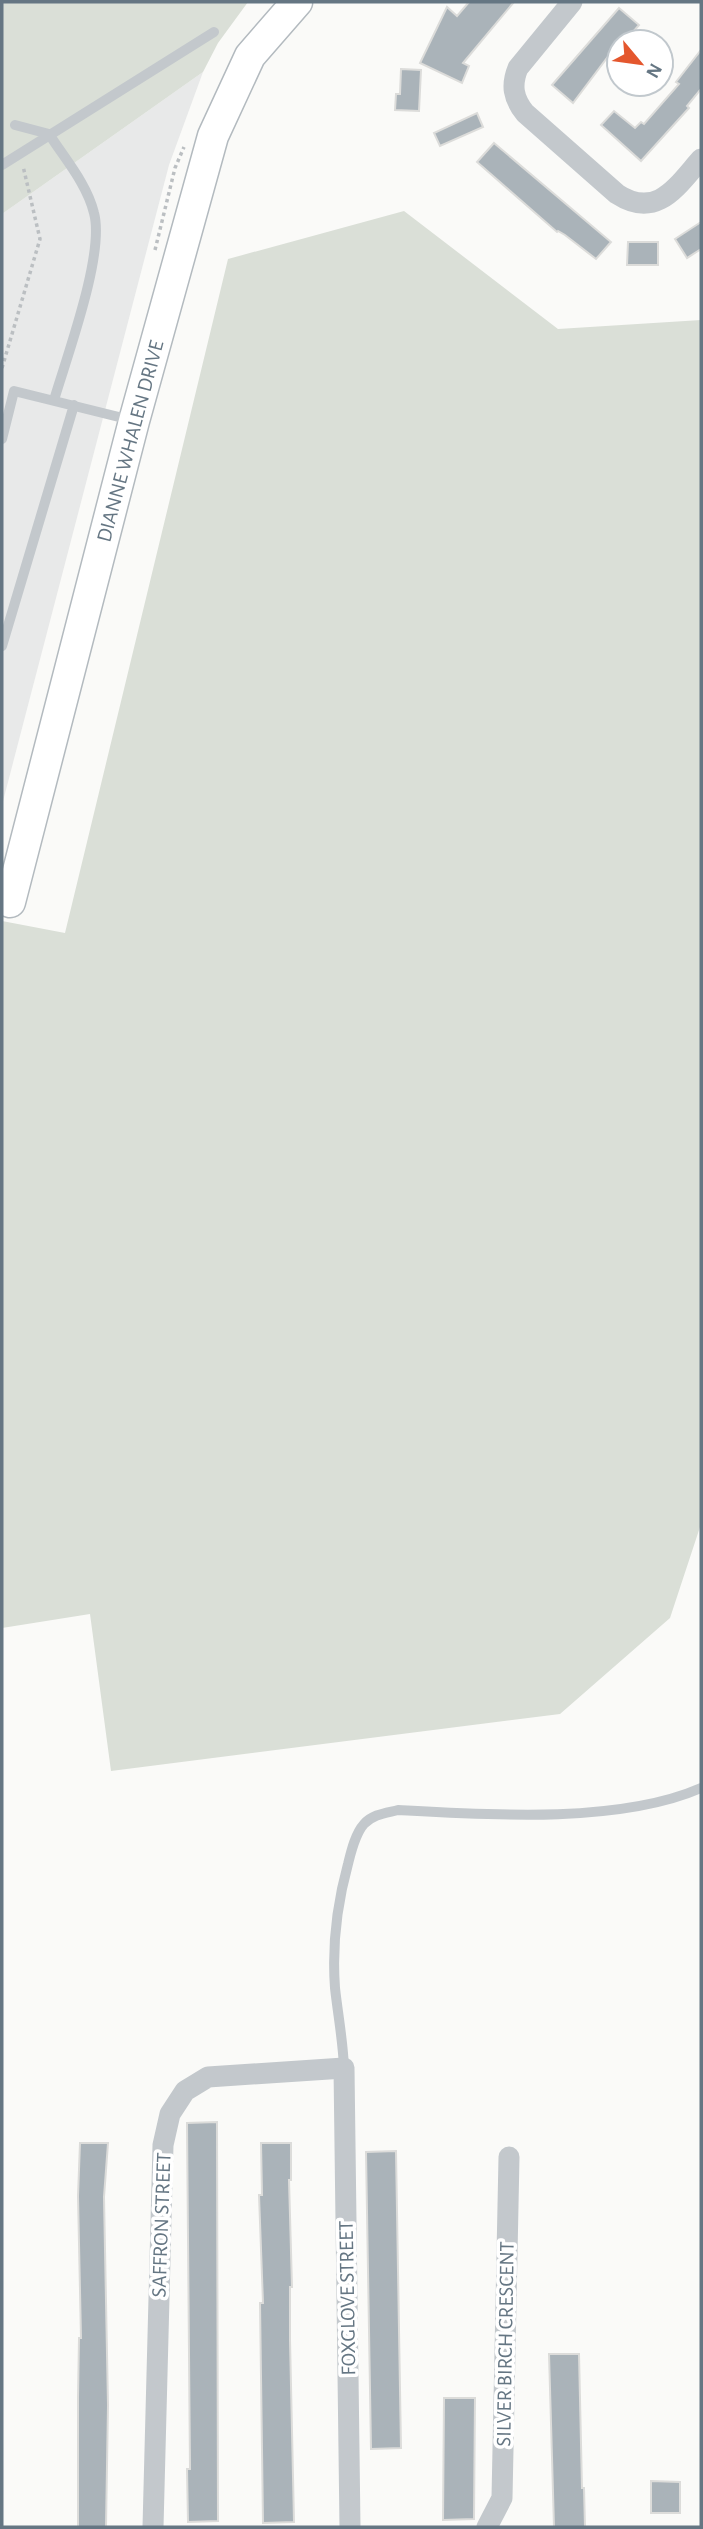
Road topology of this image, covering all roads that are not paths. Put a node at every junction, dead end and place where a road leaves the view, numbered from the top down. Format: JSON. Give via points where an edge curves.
{"nodes":[{"id":1,"x":297,"y":2,"type":"edge"},
{"id":2,"x":572,"y":2,"type":"edge"},
{"id":3,"x":214,"y":32,"type":"dead end"},
{"id":4,"x":15,"y":125,"type":"dead end"},
{"id":5,"x":49,"y":134,"type":"junction"},
{"id":6,"x":701,"y":159,"type":"edge"},
{"id":7,"x":2,"y":165,"type":"edge"},
{"id":8,"x":2,"y":391,"type":"edge"},
{"id":9,"x":15,"y":391,"type":"junction"},
{"id":10,"x":54,"y":400,"type":"junction"},
{"id":11,"x":74,"y":405,"type":"junction"},
{"id":12,"x":134,"y":421,"type":"junction"},
{"id":13,"x":2,"y":439,"type":"edge"},
{"id":14,"x":2,"y":646,"type":"edge"},
{"id":15,"x":6,"y":901,"type":"edge"},
{"id":16,"x":701,"y":1788,"type":"edge"},
{"id":17,"x":344,"y":2068,"type":"junction"},
{"id":18,"x":509,"y":2157,"type":"dead end"},
{"id":19,"x":153,"y":2527,"type":"edge"},
{"id":20,"x":350,"y":2527,"type":"edge"},
{"id":21,"x":487,"y":2527,"type":"edge"}],
"edges":[{"from":1,"to":12,"type":"street","name":"DIANNE WHALEN DRIVE","via":[[250,55],[213,136]]},
{"from":2,"to":6,"type":"street","via":[[514,77],[515,98],[525,113],[617,194],[632,201],[651,203],[668,195]]},
{"from":3,"to":5,"type":"lane"},
{"from":4,"to":5,"type":"lane"},
{"from":5,"to":7,"type":"lane"},
{"from":5,"to":10,"type":"lane","via":[[85,188],[96,235],[95,255]]},
{"from":8,"to":9,"type":"lane"},
{"from":9,"to":10,"type":"lane"},
{"from":9,"to":13,"type":"lane"},
{"from":10,"to":11,"type":"lane"},
{"from":11,"to":12,"type":"lane"},
{"from":11,"to":14,"type":"lane"},
{"from":12,"to":15,"type":"street","name":"DIANNE WHALEN DRIVE"},
{"from":16,"to":17,"type":"lane","via":[[638,1806],[538,1814],[398,1810],[378,1814],[363,1825],[343,1882],[334,1939]]},
{"from":17,"to":19,"type":"street","name":"SAFFRON STREET","via":[[208,2077],[185,2091],[170,2115],[163,2145]]},
{"from":17,"to":20,"type":"street","name":"FOXGLOVE STREET"},
{"from":18,"to":21,"type":"street","name":"SILVER BIRCH CRESCENT","via":[[502,2498]]}]}
